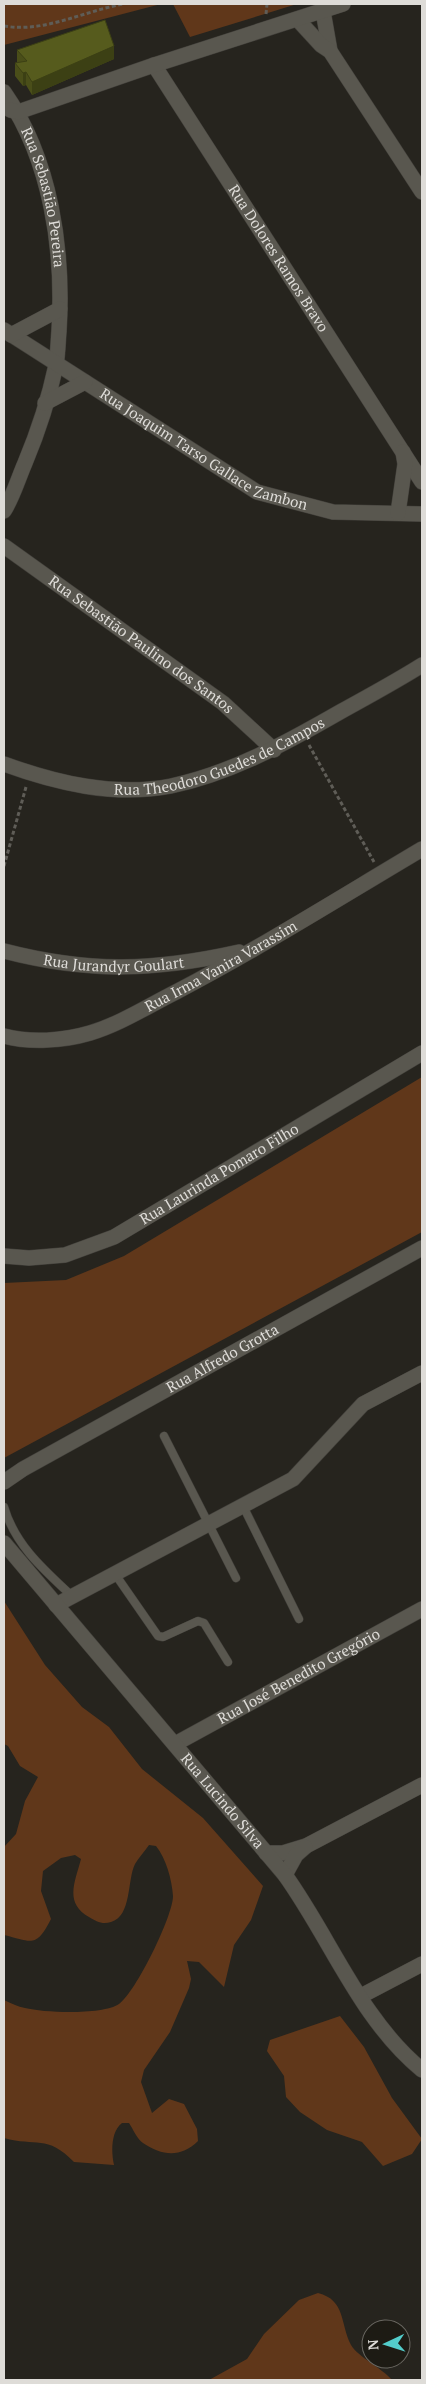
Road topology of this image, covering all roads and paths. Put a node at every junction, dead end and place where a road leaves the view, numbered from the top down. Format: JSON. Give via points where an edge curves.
{"nodes":[{"id":1,"x":124,"y":4,"type":"edge"},
{"id":2,"x":343,"y":4,"type":"edge"},
{"id":3,"x":323,"y":11,"type":"junction"},
{"id":4,"x":298,"y":20,"type":"junction"},
{"id":5,"x":4,"y":26,"type":"edge"},
{"id":6,"x":330,"y":51,"type":"junction"},
{"id":7,"x":154,"y":65,"type":"junction"},
{"id":8,"x":4,"y":92,"type":"edge"},
{"id":9,"x":11,"y":110,"type":"edge"},
{"id":10,"x":422,"y":192,"type":"edge"},
{"id":11,"x":60,"y":309,"type":"junction"},
{"id":12,"x":7,"y":333,"type":"edge"},
{"id":13,"x":56,"y":364,"type":"junction"},
{"id":14,"x":85,"y":382,"type":"junction"},
{"id":15,"x":45,"y":403,"type":"junction"},
{"id":16,"x":403,"y":451,"type":"junction"},
{"id":17,"x":422,"y":482,"type":"edge"},
{"id":18,"x":4,"y":511,"type":"edge"},
{"id":19,"x":398,"y":513,"type":"junction"},
{"id":20,"x":422,"y":514,"type":"edge"},
{"id":21,"x":4,"y":546,"type":"edge"},
{"id":22,"x":422,"y":665,"type":"edge"},
{"id":23,"x":303,"y":734,"type":"junction"},
{"id":24,"x":274,"y":750,"type":"junction"},
{"id":25,"x":4,"y":764,"type":"edge"},
{"id":26,"x":30,"y":774,"type":"junction"},
{"id":27,"x":422,"y":849,"type":"edge"},
{"id":28,"x":4,"y":866,"type":"edge"},
{"id":29,"x":380,"y":874,"type":"junction"},
{"id":30,"x":254,"y":949,"type":"junction"},
{"id":31,"x":4,"y":951,"type":"edge"},
{"id":32,"x":4,"y":1036,"type":"edge"},
{"id":33,"x":422,"y":1053,"type":"edge"},
{"id":34,"x":422,"y":1248,"type":"edge"},
{"id":35,"x":4,"y":1256,"type":"edge"},
{"id":36,"x":422,"y":1373,"type":"edge"},
{"id":37,"x":164,"y":1436,"type":"dead end"},
{"id":38,"x":4,"y":1468,"type":"edge"},
{"id":39,"x":23,"y":1469,"type":"junction"},
{"id":40,"x":4,"y":1482,"type":"edge"},
{"id":41,"x":243,"y":1506,"type":"junction"},
{"id":42,"x":4,"y":1507,"type":"edge"},
{"id":43,"x":209,"y":1524,"type":"junction"},
{"id":44,"x":4,"y":1543,"type":"edge"},
{"id":45,"x":115,"y":1574,"type":"junction"},
{"id":46,"x":236,"y":1578,"type":"dead end"},
{"id":47,"x":72,"y":1596,"type":"junction"},
{"id":48,"x":56,"y":1605,"type":"junction"},
{"id":49,"x":422,"y":1609,"type":"edge"},
{"id":50,"x":299,"y":1619,"type":"dead end"},
{"id":51,"x":228,"y":1662,"type":"dead end"},
{"id":52,"x":175,"y":1744,"type":"junction"},
{"id":53,"x":422,"y":1785,"type":"edge"},
{"id":54,"x":306,"y":1846,"type":"junction"},
{"id":55,"x":266,"y":1852,"type":"junction"},
{"id":56,"x":284,"y":1875,"type":"junction"},
{"id":57,"x":422,"y":1964,"type":"edge"},
{"id":58,"x":360,"y":1996,"type":"junction"},
{"id":59,"x":422,"y":2070,"type":"edge"}],
"edges":[{"from":1,"to":5,"type":"path","via":[[22,29]]},
{"from":2,"to":3,"type":"street"},
{"from":3,"to":4,"type":"street"},
{"from":3,"to":6,"type":"street"},
{"from":4,"to":6,"type":"street"},
{"from":4,"to":7,"type":"street"},
{"from":6,"to":10,"type":"street"},
{"from":7,"to":9,"type":"street"},
{"from":7,"to":16,"type":"street","name":"Rua Dolores Ramos Bravo"},
{"from":8,"to":9,"type":"street","name":"Rua Sebastião Pereira"},
{"from":9,"to":11,"type":"street","name":"Rua Sebastião Pereira","via":[[36,153],[53,217]]},
{"from":11,"to":12,"type":"street"},
{"from":11,"to":13,"type":"street","name":"Rua Sebastião Pereira"},
{"from":12,"to":13,"type":"street","name":"Rua Joaquim Tarso Gallace Zambon"},
{"from":13,"to":14,"type":"street","name":"Rua Joaquim Tarso Gallace Zambon"},
{"from":13,"to":15,"type":"street","name":"Rua Sebastião Pereira"},
{"from":14,"to":15,"type":"street"},
{"from":14,"to":19,"type":"street","name":"Rua Joaquim Tarso Gallace Zambon","via":[[257,492],[333,512]]},
{"from":15,"to":18,"type":"street","name":"Rua Sebastião Pereira","via":[[34,441]]},
{"from":16,"to":17,"type":"street","name":"Rua Dolores Ramos Bravo"},
{"from":16,"to":19,"type":"street","via":[[405,464]]},
{"from":19,"to":20,"type":"street","name":"Rua Joaquim Tarso Gallace Zambon"},
{"from":21,"to":24,"type":"street","name":"Rua Sebastião Paulino dos Santos","via":[[223,703]]},
{"from":22,"to":23,"type":"street","name":"Rua Theodoro Guedes de Campos"},
{"from":23,"to":24,"type":"street","name":"Rua Theodoro Guedes de Campos"},
{"from":23,"to":29,"type":"path"},
{"from":24,"to":26,"type":"street","name":"Rua Theodoro Guedes de Campos","via":[[212,774],[169,786],[124,789],[78,786]]},
{"from":25,"to":26,"type":"street","name":"Rua Theodoro Guedes de Campos"},
{"from":26,"to":28,"type":"path"},
{"from":27,"to":29,"type":"street","name":"Rua Irma Vanira Varassim"},
{"from":29,"to":30,"type":"street","name":"Rua Irma Vanira Varassim"},
{"from":30,"to":31,"type":"street","name":"Rua Jurandyr Goulart","via":[[201,961],[134,967],[85,967]]},
{"from":30,"to":32,"type":"street","name":"Rua Irma Vanira Varassim","via":[[89,1034],[51,1040],[20,1040]]},
{"from":33,"to":35,"type":"street","name":"Rua Laurinda Pomaro Filho","via":[[114,1237],[65,1255]]},
{"from":34,"to":39,"type":"street","name":"Rua Alfredo Grotta"},
{"from":36,"to":41,"type":"street","via":[[363,1404],[293,1478]]},
{"from":37,"to":43,"type":"lane"},
{"from":38,"to":39,"type":"street"},
{"from":39,"to":40,"type":"street","name":"Rua Alfredo Grotta"},
{"from":41,"to":43,"type":"street"},
{"from":41,"to":50,"type":"lane"},
{"from":42,"to":47,"type":"lane","via":[[8,1522],[25,1550]]},
{"from":43,"to":45,"type":"street"},
{"from":43,"to":46,"type":"lane"},
{"from":44,"to":48,"type":"street","name":"Rua Lucindo Silva"},
{"from":45,"to":47,"type":"street"},
{"from":45,"to":51,"type":"lane","via":[[158,1636],[163,1637],[198,1621],[204,1623]]},
{"from":47,"to":48,"type":"street"},
{"from":48,"to":52,"type":"street","name":"Rua Lucindo Silva"},
{"from":49,"to":52,"type":"street","name":"Rua José Benedito Gregório"},
{"from":52,"to":55,"type":"street","name":"Rua Lucindo Silva"},
{"from":53,"to":54,"type":"street"},
{"from":54,"to":55,"type":"street","via":[[283,1853]]},
{"from":54,"to":56,"type":"street","via":[[296,1855]]},
{"from":55,"to":56,"type":"street","name":"Rua Lucindo Silva"},
{"from":56,"to":58,"type":"street","name":"Rua Lucindo Silva","via":[[304,1902]]},
{"from":57,"to":58,"type":"street"},
{"from":58,"to":59,"type":"street","name":"Rua Lucindo Silva","via":[[384,2033]]}]}
